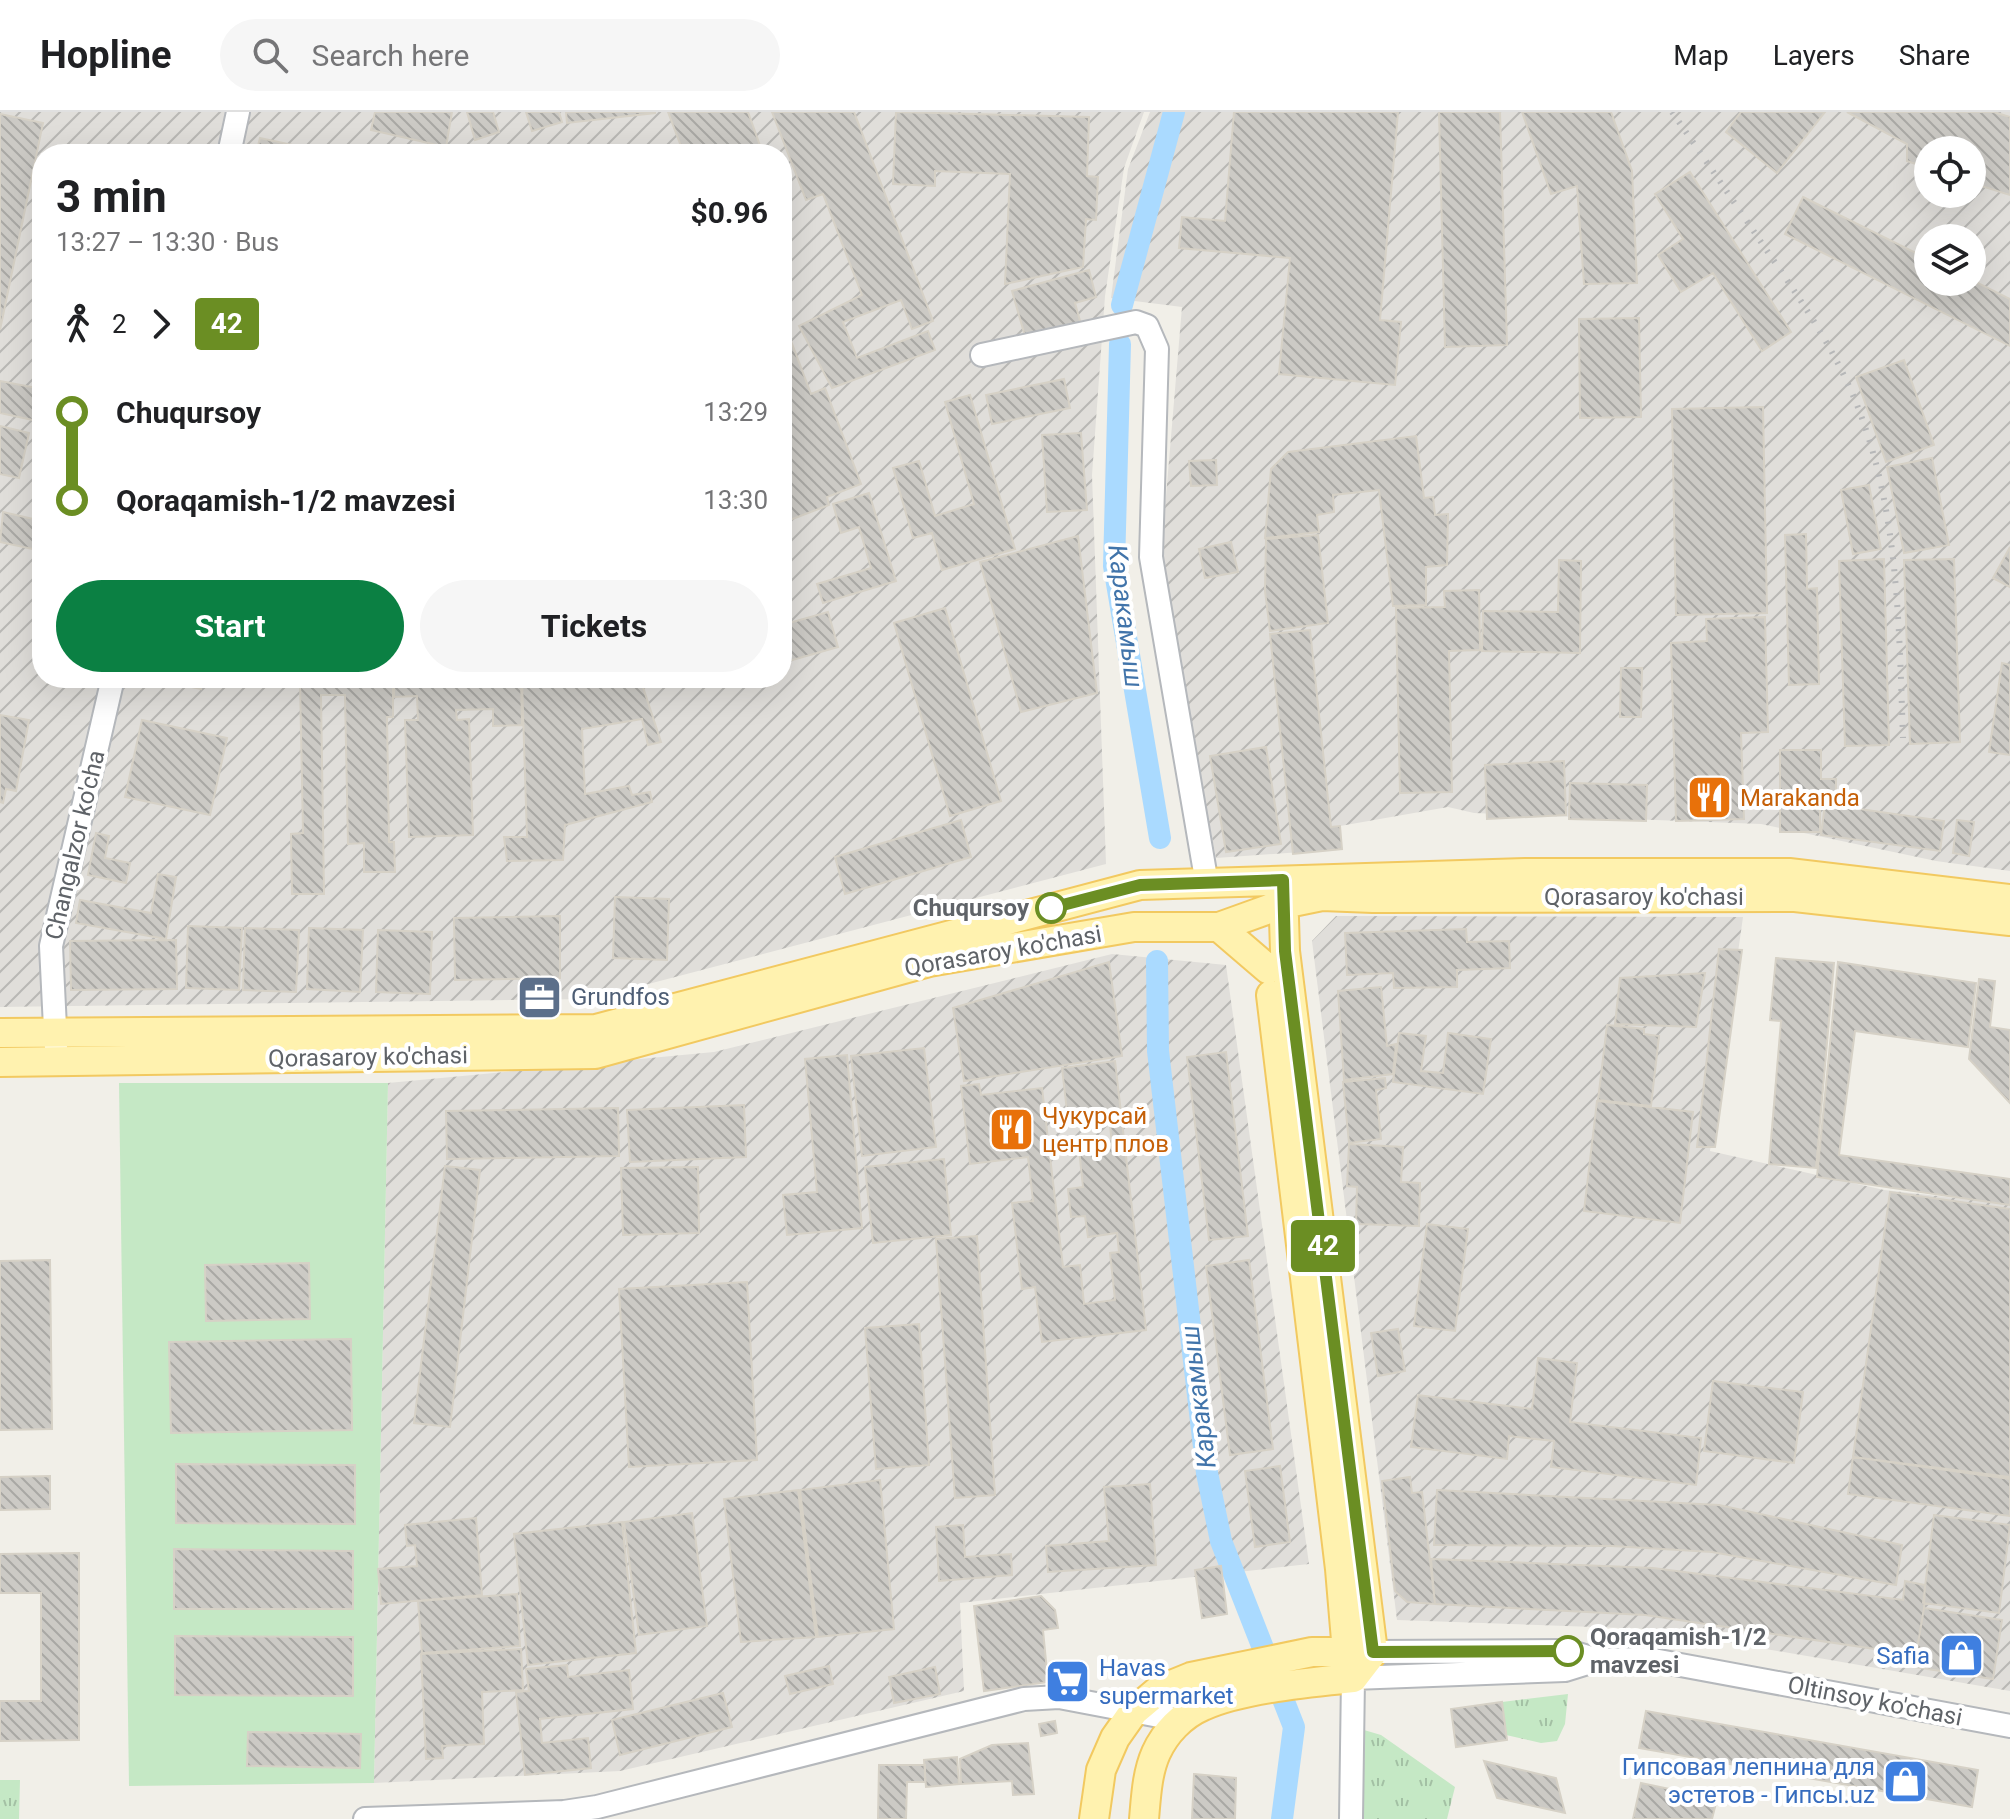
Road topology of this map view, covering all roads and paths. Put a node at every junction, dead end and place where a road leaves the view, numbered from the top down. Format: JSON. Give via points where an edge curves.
{"nodes":[{"id":1,"x":238,"y":112,"type":"edge"},
{"id":2,"x":231,"y":144,"type":"edge"},
{"id":3,"x":982,"y":355,"type":"dead end"},
{"id":4,"x":111,"y":688,"type":"edge"},
{"id":5,"x":1199,"y":884,"type":"junction"},
{"id":6,"x":1275,"y":894,"type":"junction"},
{"id":7,"x":2010,"y":899,"type":"edge"},
{"id":8,"x":2010,"y":921,"type":"edge"},
{"id":9,"x":1219,"y":927,"type":"junction"},
{"id":10,"x":1268,"y":969,"type":"junction"},
{"id":11,"x":56,"y":1032,"type":"junction"},
{"id":12,"x":0,"y":1033,"type":"edge"},
{"id":13,"x":56,"y":1061,"type":"junction"},
{"id":14,"x":0,"y":1062,"type":"edge"},
{"id":15,"x":1358,"y":1660,"type":"junction"},
{"id":16,"x":1598,"y":1660,"type":"junction"},
{"id":17,"x":1229,"y":1684,"type":"junction"},
{"id":18,"x":1134,"y":1711,"type":"junction"},
{"id":19,"x":1180,"y":1720,"type":"junction"},
{"id":20,"x":2010,"y":1726,"type":"edge"},
{"id":21,"x":365,"y":1819,"type":"edge"},
{"id":22,"x":1094,"y":1819,"type":"edge"},
{"id":23,"x":1144,"y":1819,"type":"edge"},
{"id":24,"x":1351,"y":1819,"type":"edge"}],
"edges":[{"from":1,"to":2,"type":"street"},
{"from":3,"to":5,"type":"street","via":[[1136,322],[1147,326],[1153,338],[1157,349],[1151,557]]},
{"from":4,"to":11,"type":"street","name":"Changalzor ko'cha","via":[[51,946]]},
{"from":5,"to":6,"type":"main road","name":"Qorasaroy ko'chasi"},
{"from":5,"to":11,"type":"main road","name":"Qorasaroy ko'chasi","via":[[1140,885],[596,1029]]},
{"from":6,"to":7,"type":"main road","name":"Qorasaroy ko'chasi","via":[[1525,873],[1789,873]]},
{"from":6,"to":8,"type":"main road","name":"Qorasaroy ko'chasi","via":[[1795,897]]},
{"from":6,"to":9,"type":"main road","name":"Qorasaroy ko'chasi"},
{"from":6,"to":10,"type":"main road"},
{"from":6,"to":15,"type":"main road"},
{"from":9,"to":10,"type":"main road"},
{"from":9,"to":13,"type":"main road","name":"Qorasaroy ko'chasi","via":[[1134,927],[929,962],[595,1054]]},
{"from":10,"to":15,"type":"main road","via":[[1340,1569]]},
{"from":11,"to":12,"type":"main road","name":"Qorasaroy ko'chasi"},
{"from":11,"to":13,"type":"street","name":"Changalzor ko'cha"},
{"from":13,"to":14,"type":"main road","name":"Qorasaroy ko'chasi"},
{"from":15,"to":16,"type":"street","name":"Oltinsoy ko'chasi","via":[[1568,1651]]},
{"from":15,"to":16,"type":"street","name":"Oltinsoy ko'chasi","via":[[1565,1670]]},
{"from":15,"to":17,"type":"main road","via":[[1315,1681]]},
{"from":15,"to":17,"type":"main road","via":[[1312,1652]]},
{"from":15,"to":24,"type":"street"},
{"from":16,"to":20,"type":"street","name":"Oltinsoy ko'chasi","via":[[1648,1659]]},
{"from":17,"to":18,"type":"main road","via":[[1169,1685]]},
{"from":17,"to":19,"type":"main road"},
{"from":18,"to":19,"type":"street"},
{"from":18,"to":21,"type":"street","via":[[1059,1697],[1024,1699],[597,1807]]},
{"from":18,"to":22,"type":"main road","via":[[1101,1770]]},
{"from":19,"to":23,"type":"main road","via":[[1152,1762]]}]}
